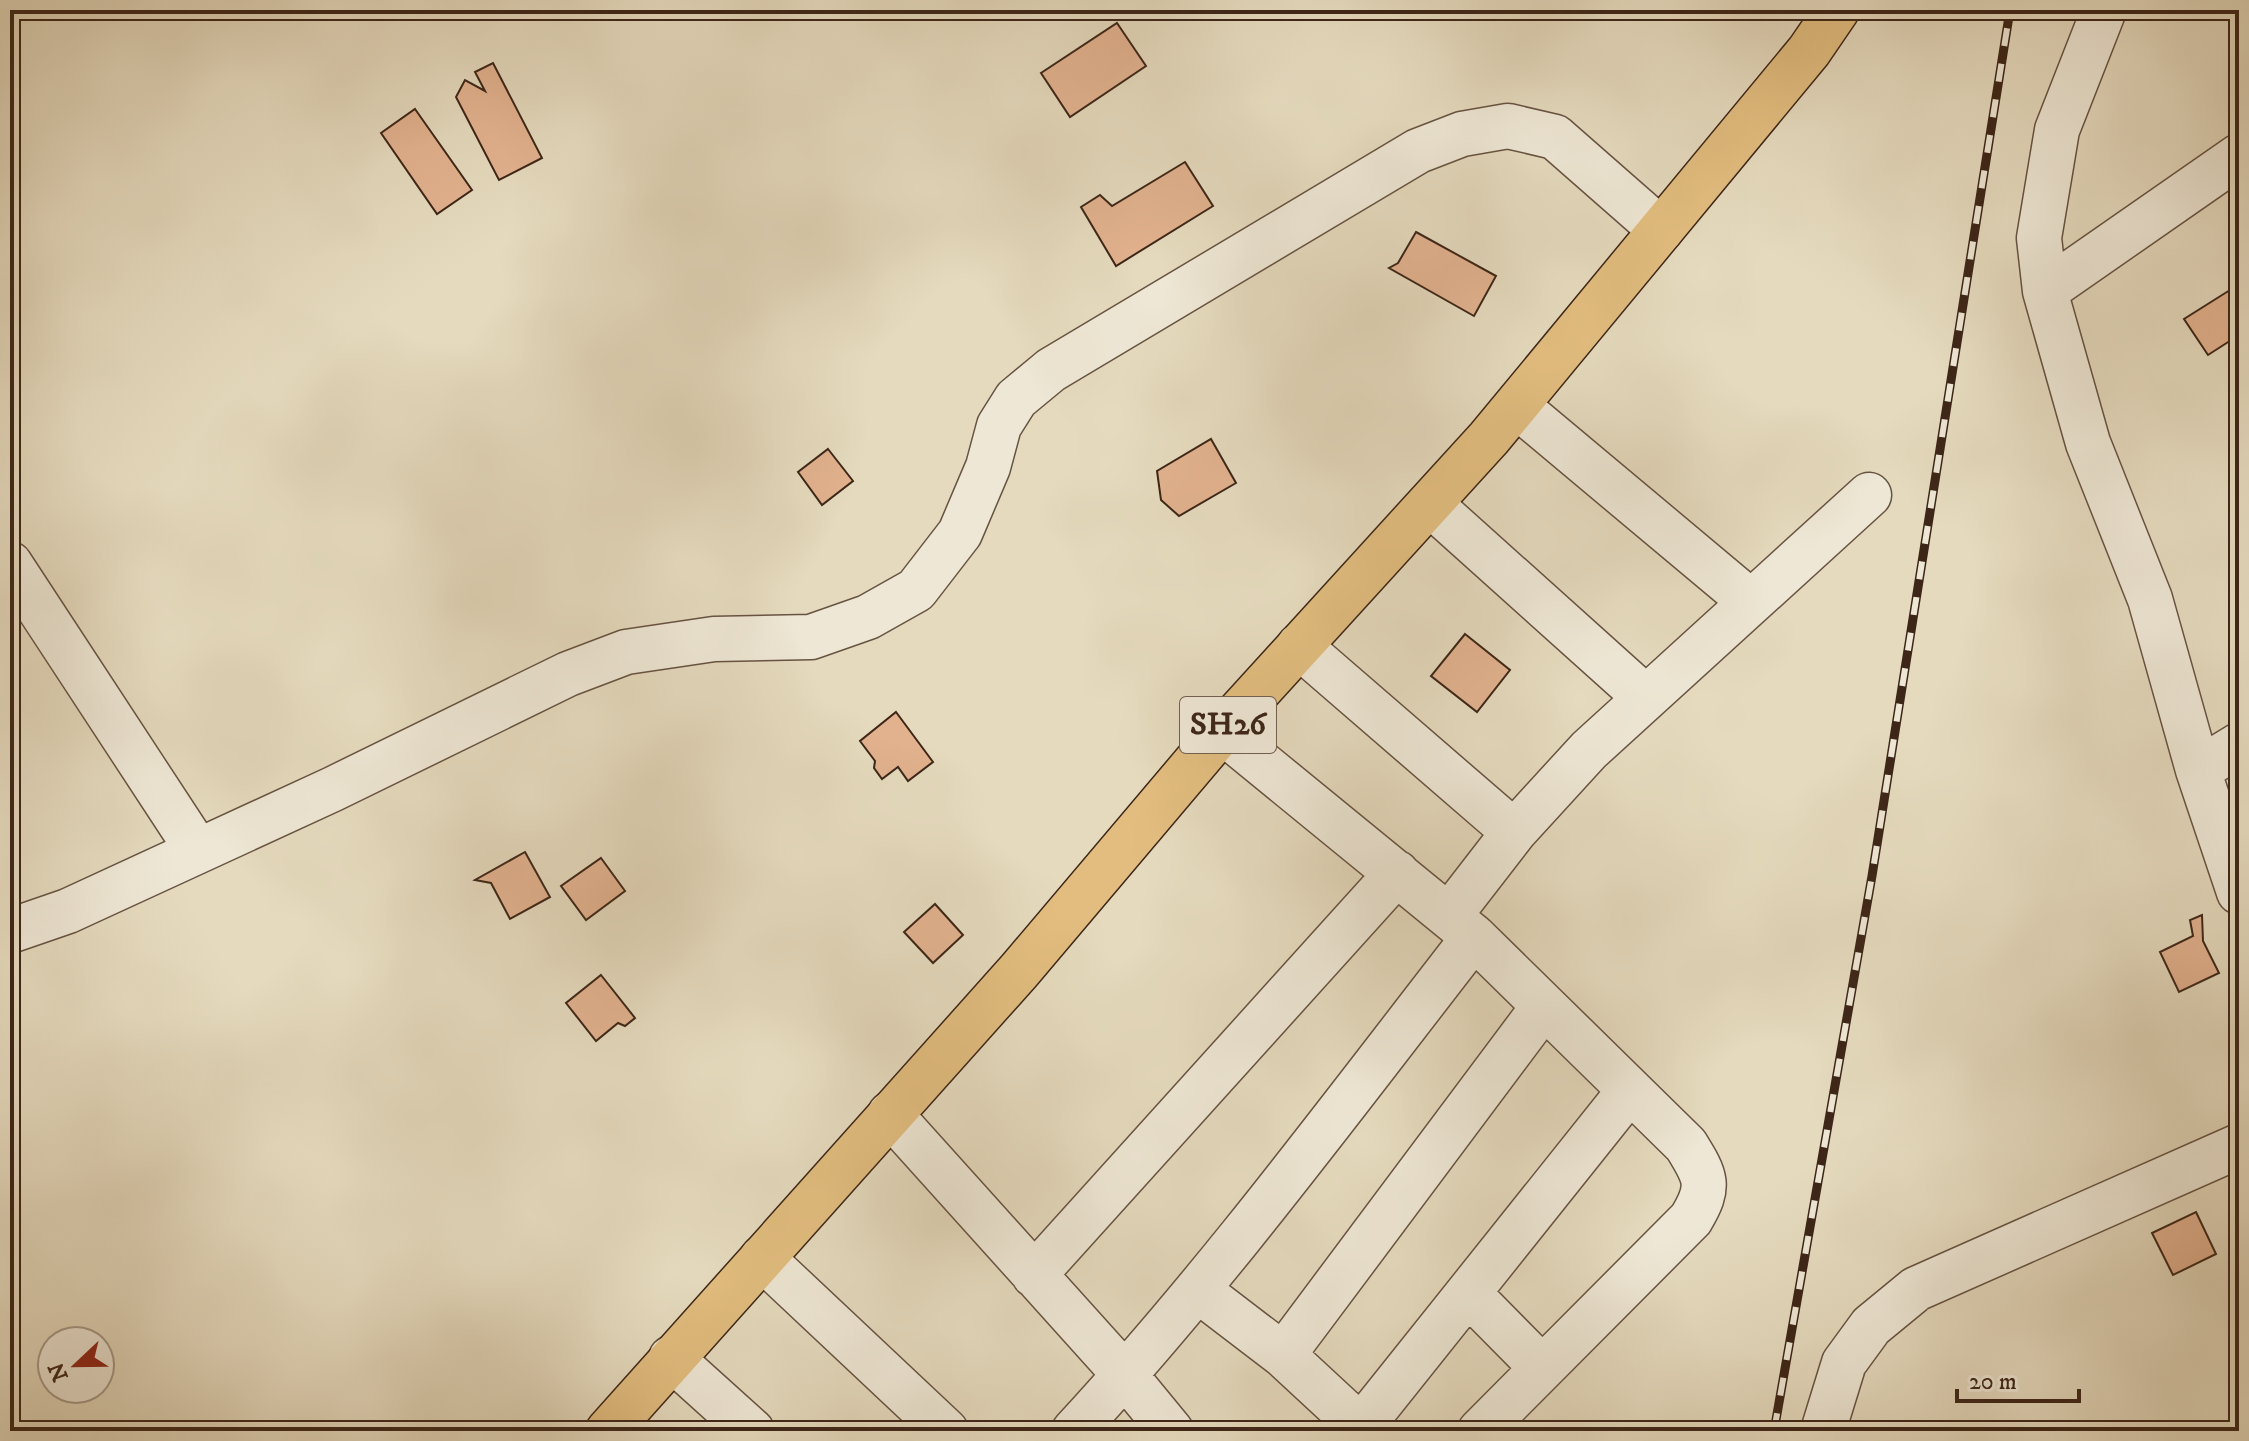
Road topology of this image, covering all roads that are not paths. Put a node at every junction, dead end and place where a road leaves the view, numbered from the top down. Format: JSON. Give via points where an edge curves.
{"nodes":[{"id":1,"x":1837,"y":10,"type":"edge"},
{"id":2,"x":2104,"y":10,"type":"edge"},
{"id":3,"x":2239,"y":156,"type":"edge"},
{"id":4,"x":1661,"y":230,"type":"junction"},
{"id":5,"x":2045,"y":291,"type":"junction"},
{"id":6,"x":1517,"y":406,"type":"junction"},
{"id":7,"x":1869,"y":495,"type":"dead end"},
{"id":8,"x":1430,"y":504,"type":"junction"},
{"id":9,"x":10,"y":564,"type":"edge"},
{"id":10,"x":1751,"y":602,"type":"junction"},
{"id":11,"x":1299,"y":646,"type":"junction"},
{"id":12,"x":1646,"y":698,"type":"junction"},
{"id":13,"x":1222,"y":731,"type":"junction"},
{"id":14,"x":2239,"y":745,"type":"edge"},
{"id":15,"x":2198,"y":770,"type":"junction"},
{"id":16,"x":1514,"y":832,"type":"junction"},
{"id":17,"x":198,"y":851,"type":"junction"},
{"id":18,"x":1397,"y":873,"type":"junction"},
{"id":19,"x":2239,"y":892,"type":"edge"},
{"id":20,"x":1461,"y":926,"type":"junction"},
{"id":21,"x":10,"y":931,"type":"edge"},
{"id":22,"x":1544,"y":1006,"type":"junction"},
{"id":23,"x":1630,"y":1090,"type":"junction"},
{"id":24,"x":890,"y":1114,"type":"junction"},
{"id":25,"x":2239,"y":1146,"type":"edge"},
{"id":26,"x":762,"y":1258,"type":"junction"},
{"id":27,"x":1034,"y":1275,"type":"junction"},
{"id":28,"x":1198,"y":1290,"type":"junction"},
{"id":29,"x":1468,"y":1293,"type":"junction"},
{"id":30,"x":1283,"y":1355,"type":"junction"},
{"id":31,"x":671,"y":1358,"type":"junction"},
{"id":32,"x":1542,"y":1368,"type":"junction"},
{"id":33,"x":1125,"y":1375,"type":"junction"},
{"id":34,"x":1363,"y":1429,"type":"edge"},
{"id":35,"x":608,"y":1431,"type":"edge"},
{"id":36,"x":752,"y":1431,"type":"edge"},
{"id":37,"x":946,"y":1431,"type":"edge"},
{"id":38,"x":1074,"y":1431,"type":"edge"},
{"id":39,"x":1171,"y":1431,"type":"edge"},
{"id":40,"x":1480,"y":1431,"type":"edge"},
{"id":41,"x":1823,"y":1431,"type":"edge"}],
"edges":[{"from":1,"to":4,"type":"main road","number":"SH26"},
{"from":2,"to":5,"type":"street","via":[[2057,130],[2039,238]]},
{"from":3,"to":5,"type":"street"},
{"from":4,"to":6,"type":"main road","number":"SH26"},
{"from":4,"to":17,"type":"street","via":[[1555,137],[1508,126],[1462,134],[1418,151],[1051,370],[1016,399],[999,426],[960,533],[916,590],[868,617],[811,637],[714,639],[626,652],[568,674]]},
{"from":5,"to":15,"type":"street","via":[[2088,443],[2150,599]]},
{"from":6,"to":8,"type":"main road","number":"SH26"},
{"from":6,"to":10,"type":"street"},
{"from":7,"to":10,"type":"street"},
{"from":8,"to":11,"type":"main road","number":"SH26"},
{"from":8,"to":12,"type":"street"},
{"from":9,"to":17,"type":"street"},
{"from":10,"to":12,"type":"street"},
{"from":11,"to":13,"type":"main road","number":"SH26"},
{"from":11,"to":16,"type":"street"},
{"from":12,"to":16,"type":"street","via":[[1589,750]]},
{"from":13,"to":18,"type":"street"},
{"from":13,"to":24,"type":"main road","number":"SH26"},
{"from":14,"to":15,"type":"street"},
{"from":15,"to":19,"type":"street"},
{"from":16,"to":20,"type":"street"},
{"from":17,"to":21,"type":"street","via":[[68,911]]},
{"from":18,"to":20,"type":"street"},
{"from":18,"to":27,"type":"street"},
{"from":20,"to":22,"type":"street"},
{"from":20,"to":28,"type":"street"},
{"from":22,"to":23,"type":"street"},
{"from":22,"to":30,"type":"street"},
{"from":23,"to":29,"type":"street"},
{"from":23,"to":32,"type":"street","via":[[1686,1145],[1704,1173],[1704,1197],[1691,1219]]},
{"from":24,"to":26,"type":"main road","number":"SH26"},
{"from":24,"to":27,"type":"street"},
{"from":25,"to":41,"type":"street","via":[[1916,1289],[1871,1326],[1844,1363]]},
{"from":26,"to":31,"type":"main road","number":"SH26"},
{"from":26,"to":37,"type":"street"},
{"from":27,"to":33,"type":"street"},
{"from":28,"to":30,"type":"street"},
{"from":28,"to":33,"type":"street"},
{"from":29,"to":32,"type":"street"},
{"from":29,"to":34,"type":"street"},
{"from":30,"to":34,"type":"street"},
{"from":31,"to":35,"type":"main road","number":"SH26"},
{"from":31,"to":36,"type":"street"},
{"from":32,"to":40,"type":"street"},
{"from":33,"to":38,"type":"street"},
{"from":33,"to":39,"type":"street"}]}
